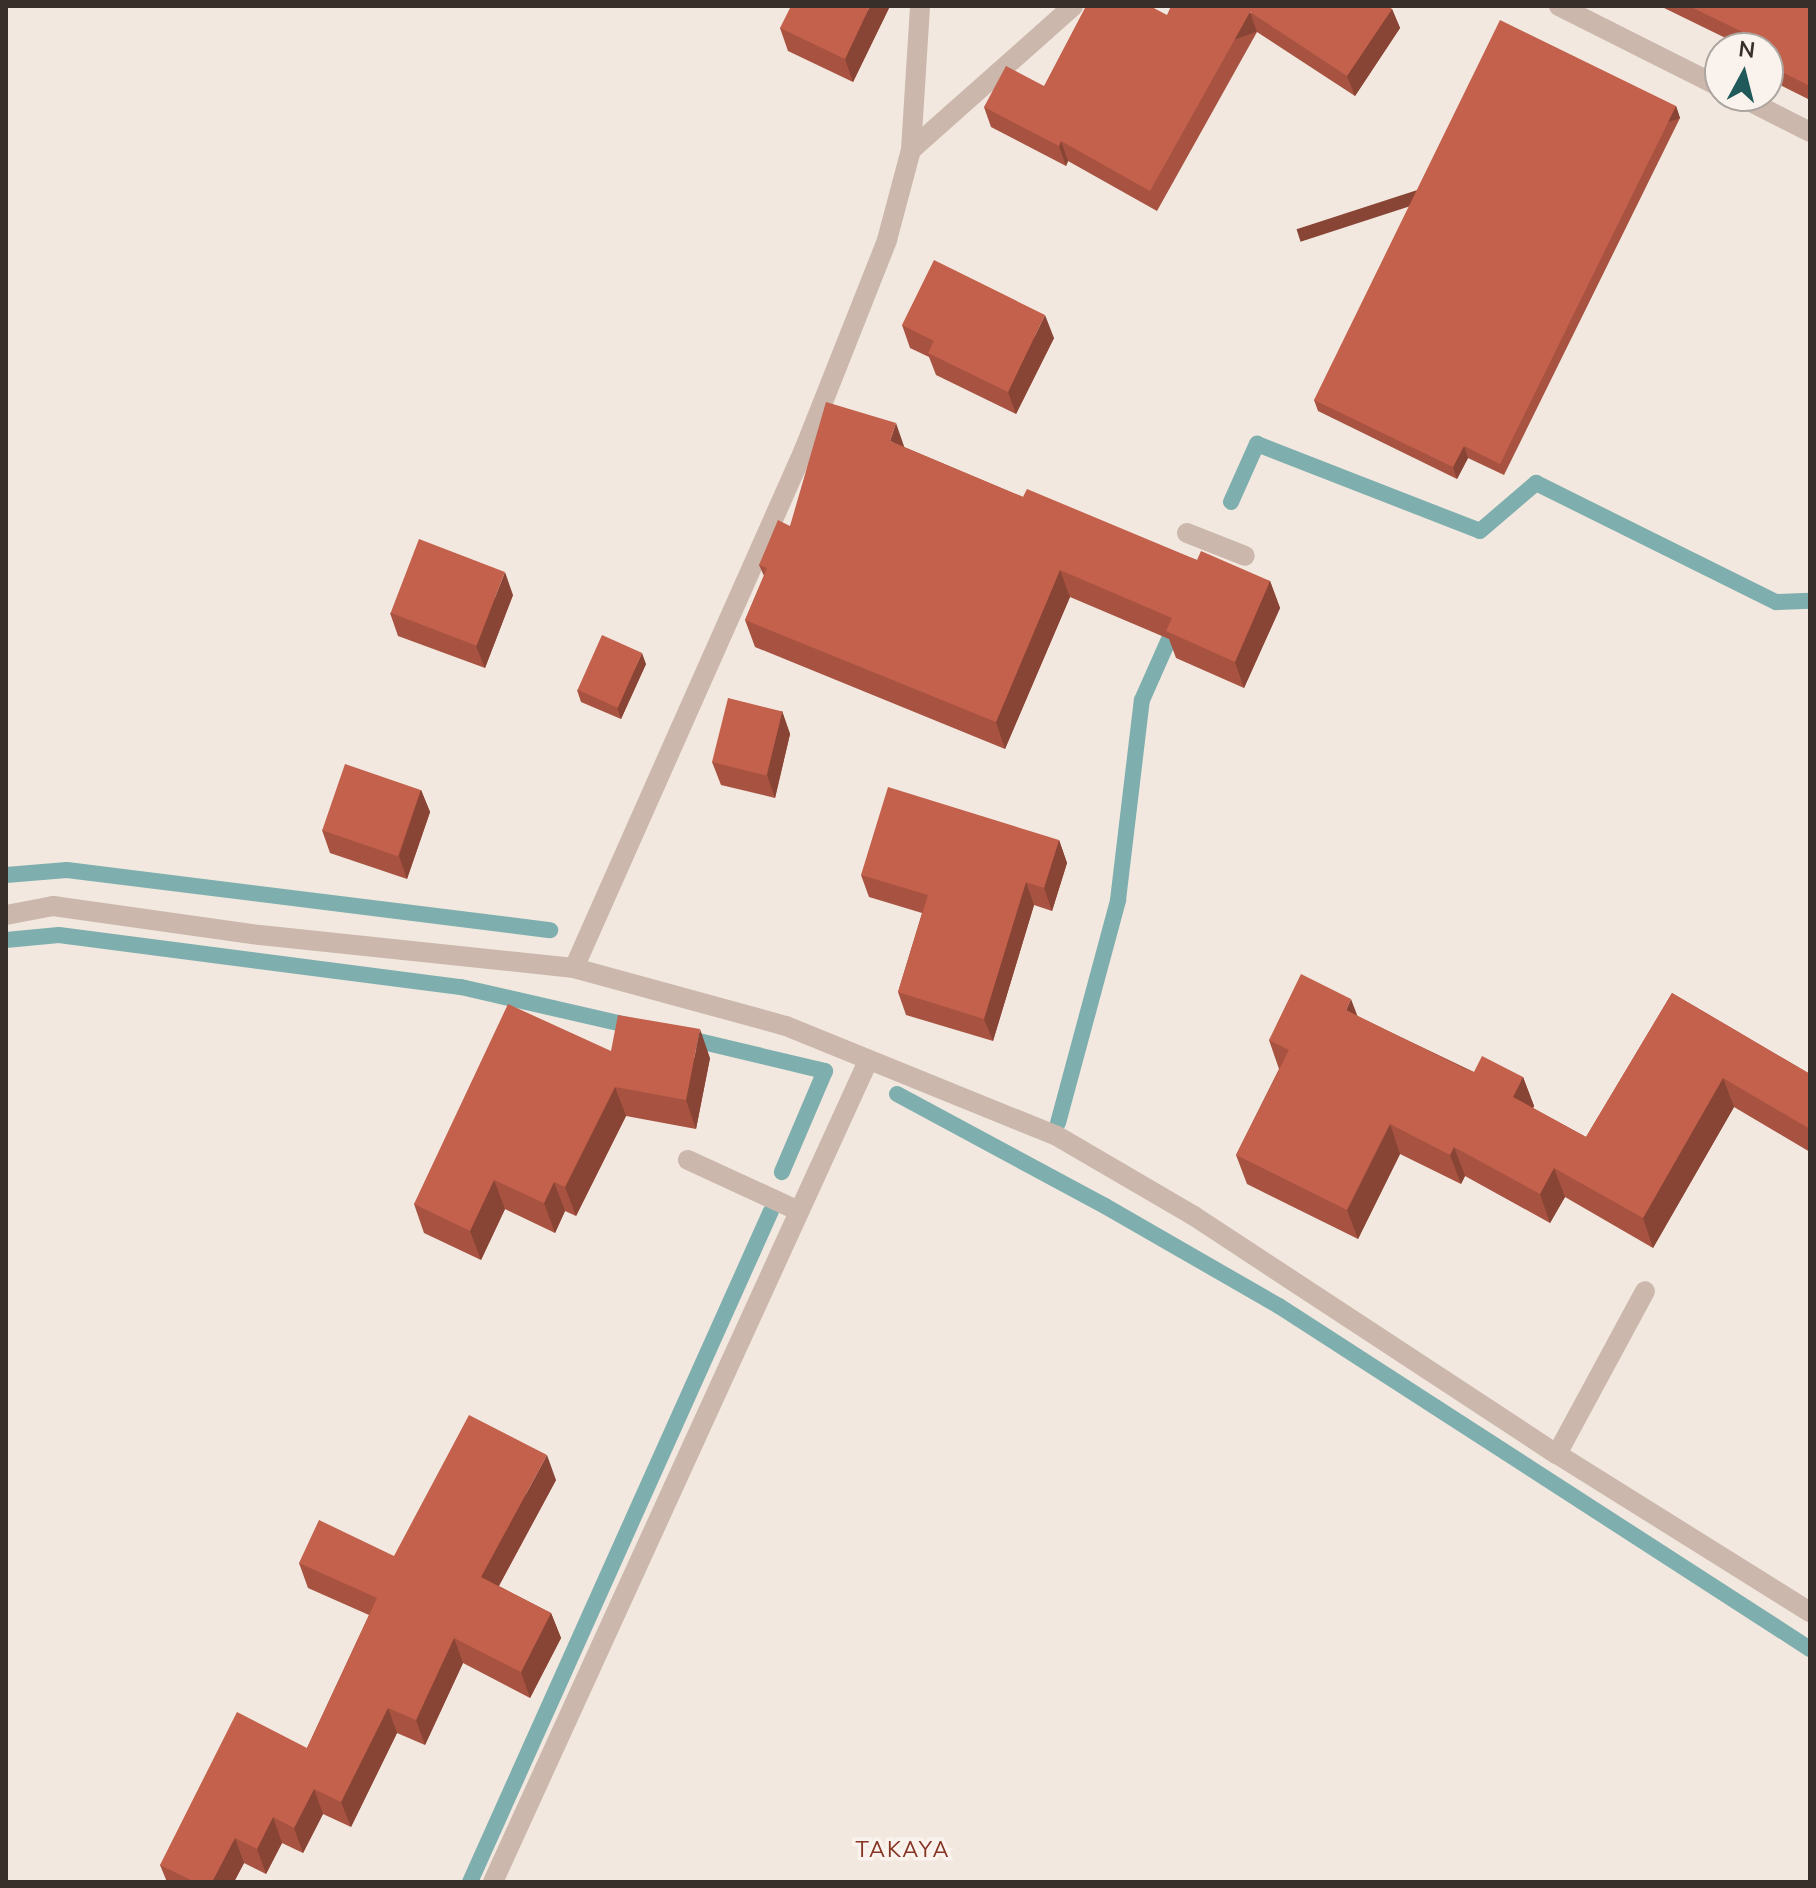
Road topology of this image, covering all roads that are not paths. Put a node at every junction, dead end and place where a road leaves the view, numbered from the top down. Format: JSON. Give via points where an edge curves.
{"nodes":[{"id":1,"x":920,"y":6,"type":"edge"},
{"id":2,"x":1073,"y":6,"type":"edge"},
{"id":3,"x":1559,"y":6,"type":"edge"},
{"id":4,"x":1704,"y":79,"type":"edge"},
{"id":5,"x":1771,"y":112,"type":"edge"},
{"id":6,"x":1810,"y":132,"type":"edge"},
{"id":7,"x":911,"y":150,"type":"junction"},
{"id":8,"x":1187,"y":533,"type":"dead end"},
{"id":9,"x":1245,"y":556,"type":"dead end"},
{"id":10,"x":6,"y":915,"type":"edge"},
{"id":11,"x":574,"y":968,"type":"junction"},
{"id":12,"x":868,"y":1061,"type":"junction"},
{"id":13,"x":688,"y":1160,"type":"dead end"},
{"id":14,"x":799,"y":1211,"type":"junction"},
{"id":15,"x":1645,"y":1291,"type":"dead end"},
{"id":16,"x":1557,"y":1454,"type":"junction"},
{"id":17,"x":1810,"y":1612,"type":"edge"},
{"id":18,"x":493,"y":1882,"type":"edge"}],
"edges":[{"from":1,"to":7,"type":"street"},
{"from":2,"to":7,"type":"street"},
{"from":3,"to":4,"type":"street"},
{"from":5,"to":6,"type":"street"},
{"from":7,"to":11,"type":"street","via":[[887,240],[804,450]]},
{"from":8,"to":9,"type":"street"},
{"from":10,"to":11,"type":"street","via":[[53,906],[260,935]]},
{"from":11,"to":12,"type":"street","via":[[786,1026]]},
{"from":12,"to":14,"type":"street"},
{"from":12,"to":16,"type":"street","via":[[1057,1136],[1194,1216]]},
{"from":13,"to":14,"type":"street"},
{"from":14,"to":18,"type":"street"},
{"from":15,"to":16,"type":"street"},
{"from":16,"to":17,"type":"street"}]}
